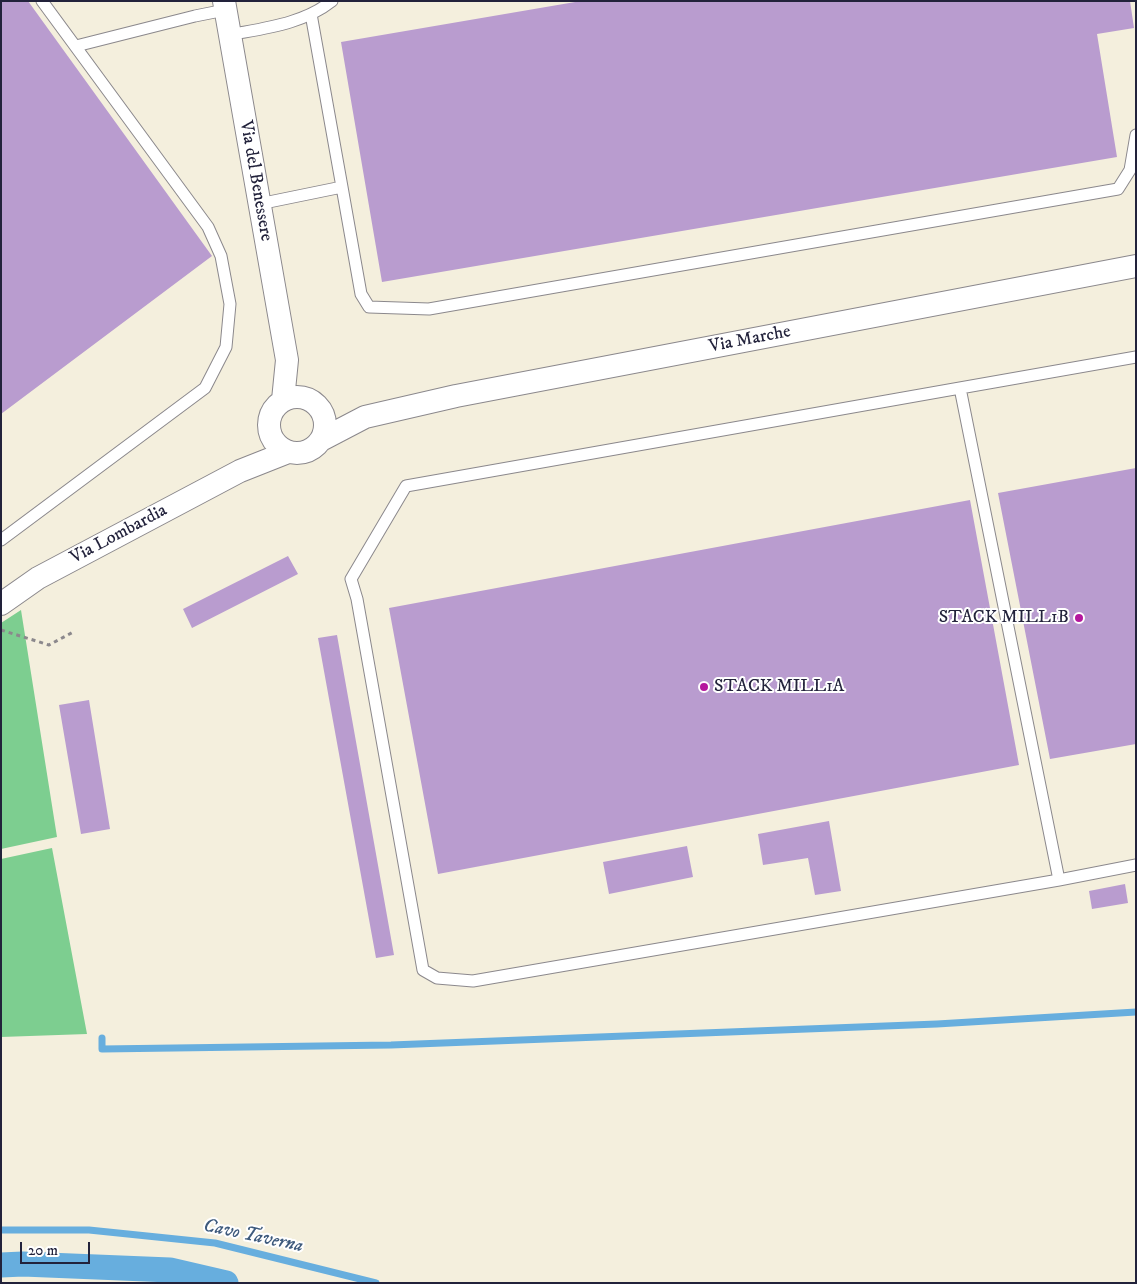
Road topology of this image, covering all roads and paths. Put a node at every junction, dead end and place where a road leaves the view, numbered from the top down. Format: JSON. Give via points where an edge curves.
{"nodes":[{"id":1,"x":42,"y":1,"type":"edge"},
{"id":2,"x":332,"y":1,"type":"edge"},
{"id":3,"x":224,"y":6,"type":"edge"},
{"id":4,"x":311,"y":14,"type":"junction"},
{"id":5,"x":230,"y":35,"type":"junction"},
{"id":6,"x":76,"y":46,"type":"junction"},
{"id":7,"x":1136,"y":135,"type":"edge"},
{"id":8,"x":342,"y":187,"type":"junction"},
{"id":9,"x":259,"y":204,"type":"junction"},
{"id":10,"x":1136,"y":266,"type":"edge"},
{"id":11,"x":1136,"y":357,"type":"edge"},
{"id":12,"x":287,"y":360,"type":"junction"},
{"id":13,"x":960,"y":388,"type":"junction"},
{"id":14,"x":283,"y":400,"type":"junction"},
{"id":15,"x":316,"y":406,"type":"junction"},
{"id":16,"x":365,"y":417,"type":"junction"},
{"id":17,"x":269,"y":432,"type":"junction"},
{"id":18,"x":321,"y":440,"type":"junction"},
{"id":19,"x":288,"y":452,"type":"junction"},
{"id":20,"x":240,"y":471,"type":"junction"},
{"id":21,"x":1,"y":540,"type":"edge"},
{"id":22,"x":1,"y":604,"type":"edge"},
{"id":23,"x":1,"y":630,"type":"edge"},
{"id":24,"x":75,"y":631,"type":"dead end"},
{"id":25,"x":1136,"y":865,"type":"edge"},
{"id":26,"x":1059,"y":880,"type":"junction"}],
"edges":[{"from":1,"to":6,"type":"lane"},
{"from":2,"to":4,"type":"lane"},
{"from":3,"to":5,"type":"street","name":"Via del Benessere"},
{"from":3,"to":6,"type":"lane"},
{"from":4,"to":5,"type":"lane","via":[[288,24]]},
{"from":4,"to":8,"type":"lane"},
{"from":5,"to":9,"type":"street","name":"Via del Benessere"},
{"from":6,"to":21,"type":"lane","via":[[208,227],[221,256],[230,304],[226,347],[206,388]]},
{"from":7,"to":8,"type":"lane","via":[[1130,170],[1118,189],[429,310],[369,307],[362,294]]},
{"from":8,"to":9,"type":"lane"},
{"from":9,"to":12,"type":"street","name":"Via del Benessere"},
{"from":10,"to":16,"type":"street","name":"Via Marche","via":[[456,396]]},
{"from":11,"to":13,"type":"lane"},
{"from":12,"to":14,"type":"street","name":"Via del Benessere"},
{"from":12,"to":15,"type":"street","name":"Via del Benessere"},
{"from":13,"to":26,"type":"lane"},
{"from":13,"to":26,"type":"lane","via":[[406,486],[351,578],[423,970],[437,978],[473,981]]},
{"from":14,"to":15,"type":"street","via":[[301,397]]},
{"from":14,"to":17,"type":"street","via":[[271,414]]},
{"from":15,"to":16,"type":"street","name":"Via Marche"},
{"from":15,"to":18,"type":"street","via":[[325,422]]},
{"from":16,"to":18,"type":"street","name":"Via Marche"},
{"from":17,"to":19,"type":"street","via":[[273,440]]},
{"from":17,"to":20,"type":"street","name":"Via Lombardia"},
{"from":18,"to":19,"type":"street","via":[[307,452]]},
{"from":19,"to":20,"type":"street","name":"Via Lombardia"},
{"from":20,"to":22,"type":"street","name":"Via Lombardia","via":[[38,578]]},
{"from":23,"to":24,"type":"path","via":[[49,645]]},
{"from":25,"to":26,"type":"lane"}]}
